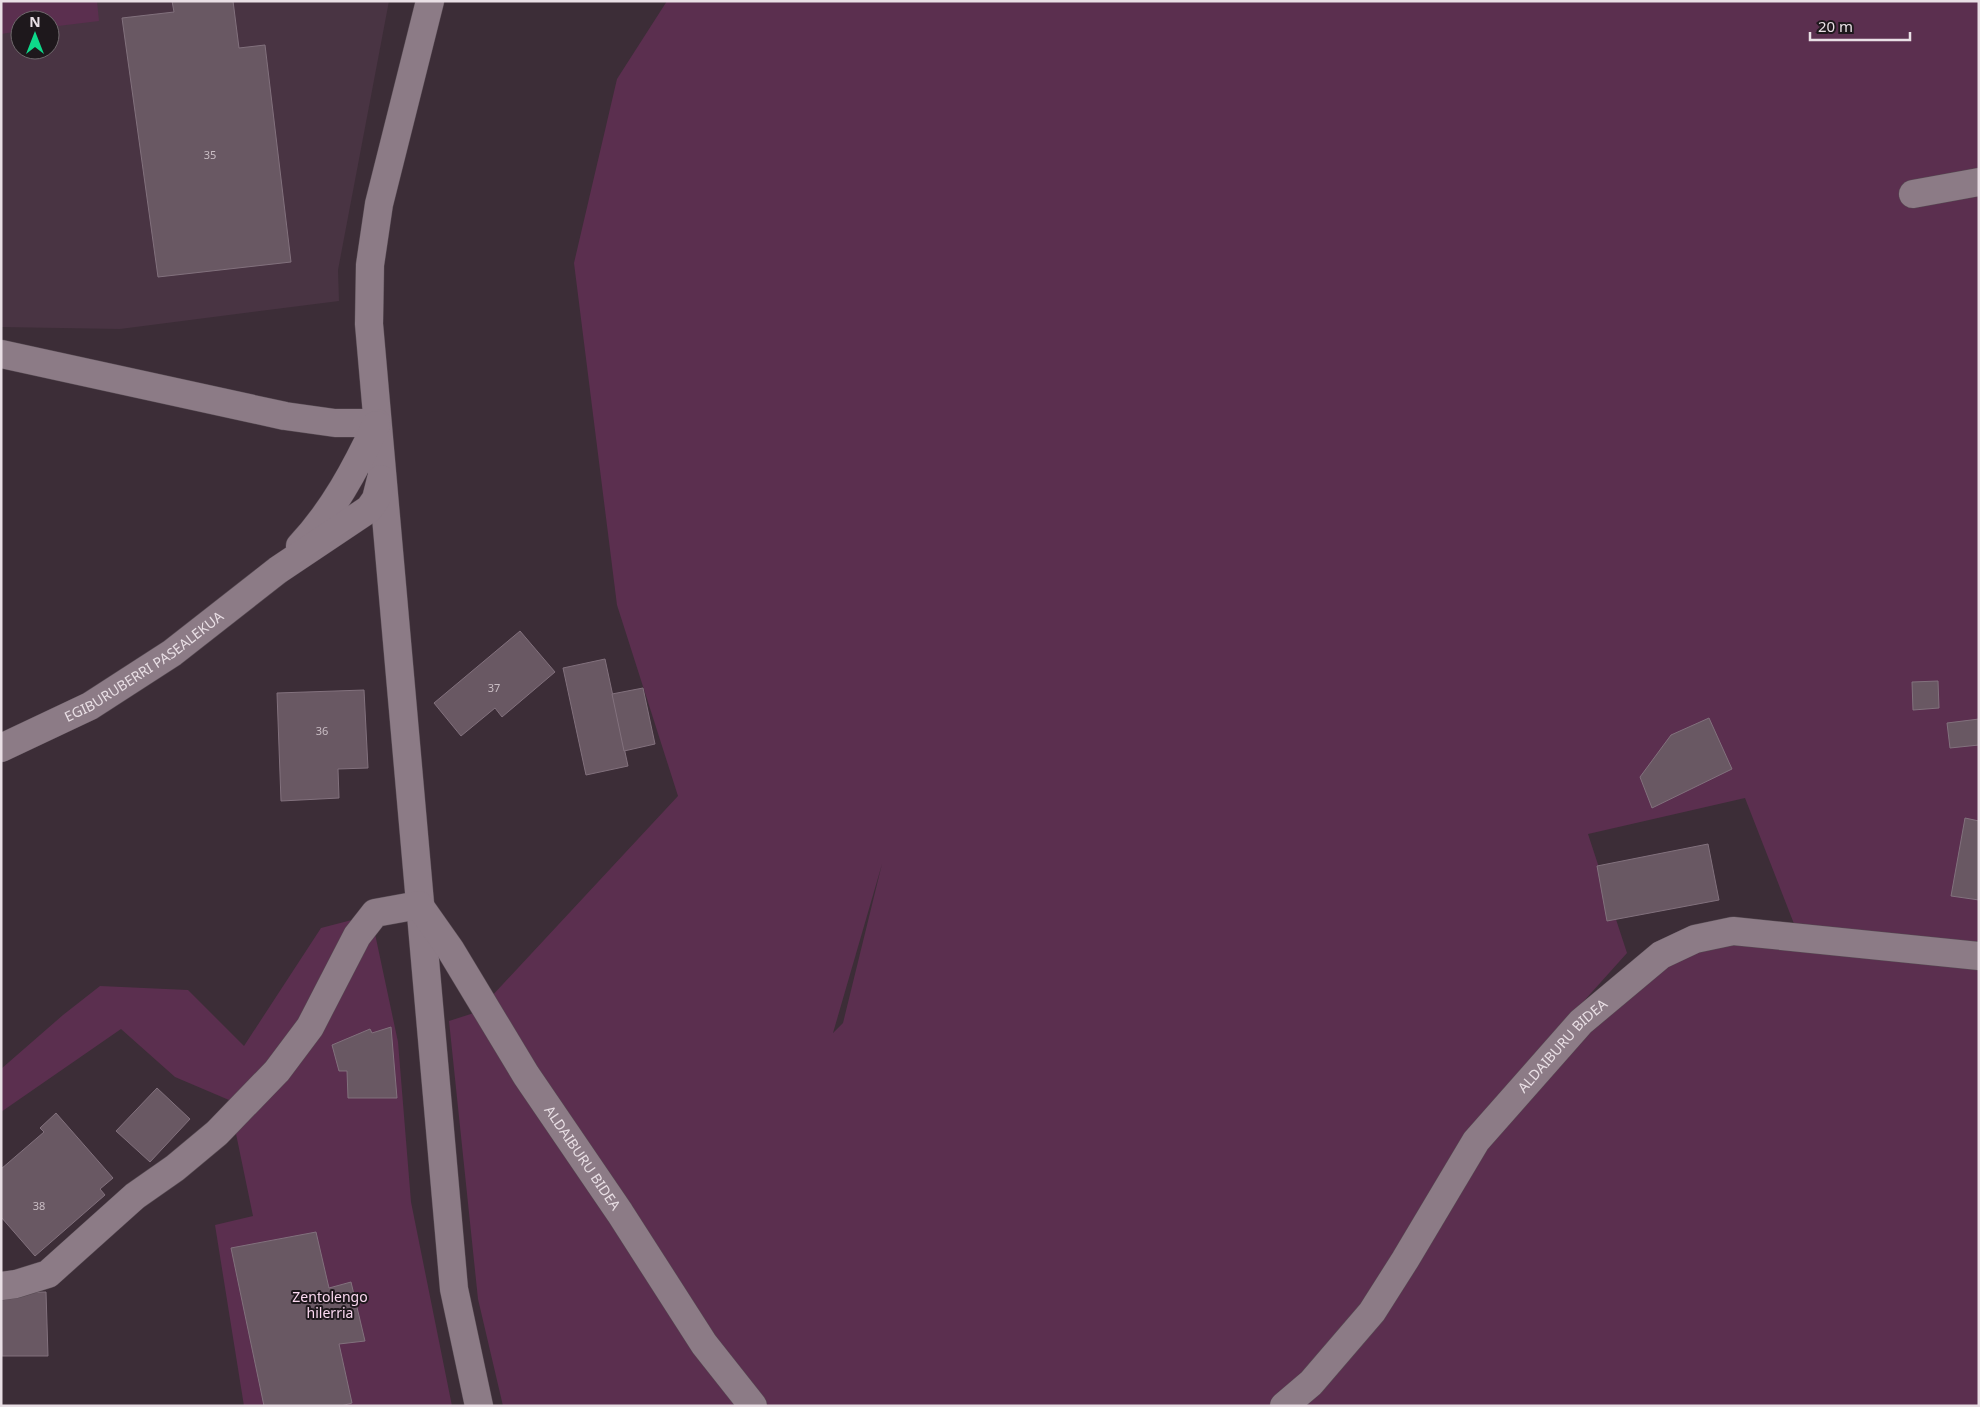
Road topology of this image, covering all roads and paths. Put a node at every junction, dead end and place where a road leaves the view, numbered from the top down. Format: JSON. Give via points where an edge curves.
{"nodes":[{"id":1,"x":430,"y":1,"type":"edge"},
{"id":2,"x":1979,"y":182,"type":"edge"},
{"id":3,"x":1913,"y":194,"type":"dead end"},
{"id":4,"x":1,"y":354,"type":"edge"},
{"id":5,"x":377,"y":423,"type":"junction"},
{"id":6,"x":382,"y":475,"type":"junction"},
{"id":7,"x":278,"y":570,"type":"junction"},
{"id":8,"x":1,"y":748,"type":"edge"},
{"id":9,"x":419,"y":905,"type":"junction"},
{"id":10,"x":1979,"y":956,"type":"edge"},
{"id":11,"x":1,"y":1286,"type":"edge"},
{"id":12,"x":479,"y":1406,"type":"edge"},
{"id":13,"x":753,"y":1406,"type":"edge"},
{"id":14,"x":1284,"y":1406,"type":"edge"}],
"edges":[{"from":1,"to":5,"type":"street","via":[[391,151],[370,264],[369,324]]},
{"from":2,"to":3,"type":"street"},
{"from":4,"to":5,"type":"street","via":[[285,416],[335,423]]},
{"from":5,"to":6,"type":"street"},
{"from":5,"to":7,"type":"street","name":"EGIBURUBERRI PASEALEKUA","via":[[358,464],[334,503]]},
{"from":6,"to":7,"type":"street","name":"EGIBURUBERRI PASEALEKUA","via":[[376,499],[369,509]]},
{"from":6,"to":9,"type":"street"},
{"from":7,"to":8,"type":"street","name":"EGIBURUBERRI PASEALEKUA","via":[[172,654],[90,706]]},
{"from":9,"to":11,"type":"street","via":[[375,913],[357,936],[310,1027],[277,1071],[217,1133],[176,1168],[135,1196],[48,1274]]},
{"from":9,"to":12,"type":"street","via":[[454,1289]]},
{"from":9,"to":13,"type":"street","name":"ALDAIBURU BIDEA","via":[[450,949],[526,1075],[704,1344]]},
{"from":10,"to":14,"type":"street","name":"ALDAIBURU BIDEA","via":[[1733,931],[1695,939],[1662,955],[1581,1022],[1476,1141],[1372,1312],[1311,1383]]}]}
